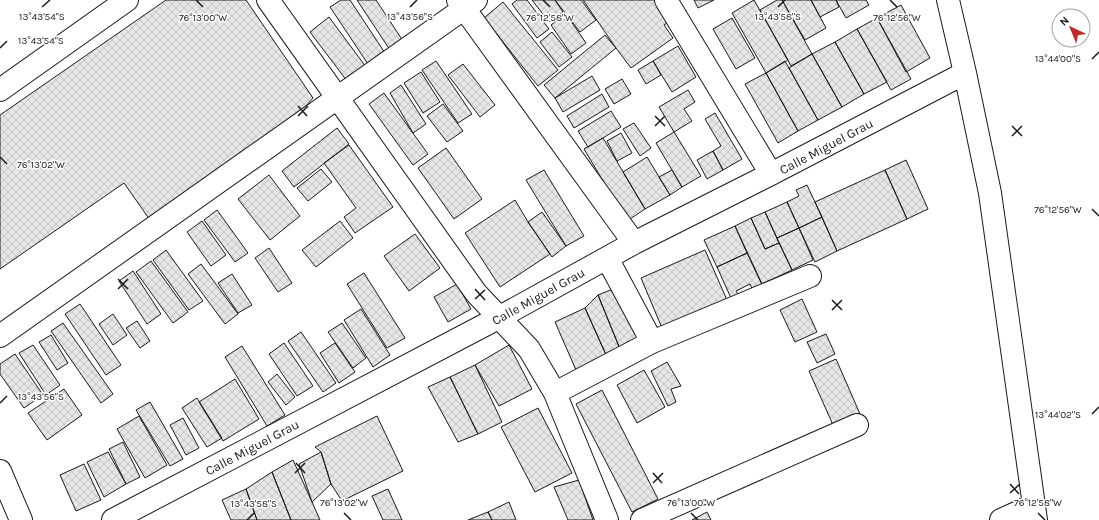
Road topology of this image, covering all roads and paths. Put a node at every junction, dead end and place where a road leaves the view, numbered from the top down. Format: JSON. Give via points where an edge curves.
{"nodes":[{"id":1,"x":127,"y":0,"type":"edge"},
{"id":2,"x":268,"y":0,"type":"edge"},
{"id":3,"x":666,"y":0,"type":"edge"},
{"id":4,"x":948,"y":0,"type":"edge"},
{"id":5,"x":466,"y":3,"type":"edge"},
{"id":6,"x":965,"y":73,"type":"junction"},
{"id":7,"x":0,"y":90,"type":"edge"},
{"id":8,"x":337,"y":98,"type":"junction"},
{"id":9,"x":771,"y":174,"type":"junction"},
{"id":10,"x":634,"y":244,"type":"junction"},
{"id":11,"x":607,"y":258,"type":"junction"},
{"id":12,"x":810,"y":276,"type":"dead end"},
{"id":13,"x":500,"y":317,"type":"junction"},
{"id":14,"x":0,"y":336,"type":"edge"},
{"id":15,"x":652,"y":342,"type":"junction"},
{"id":16,"x":555,"y":393,"type":"junction"},
{"id":17,"x":857,"y":425,"type":"dead end"},
{"id":18,"x":0,"y":471,"type":"edge"},
{"id":19,"x":1035,"y":513,"type":"edge"},
{"id":20,"x":21,"y":520,"type":"edge"},
{"id":21,"x":112,"y":520,"type":"edge"},
{"id":22,"x":607,"y":520,"type":"edge"},
{"id":23,"x":642,"y":520,"type":"edge"},
{"id":24,"x":1001,"y":520,"type":"edge"}],
"edges":[{"from":1,"to":7,"type":"street"},
{"from":2,"to":8,"type":"street"},
{"from":3,"to":9,"type":"street"},
{"from":4,"to":6,"type":"street"},
{"from":5,"to":8,"type":"street"},
{"from":5,"to":10,"type":"street"},
{"from":6,"to":9,"type":"street","name":"Calle Miguel Grau"},
{"from":6,"to":19,"type":"street","via":[[990,193]]},
{"from":8,"to":13,"type":"street","via":[[476,293]]},
{"from":8,"to":14,"type":"street"},
{"from":9,"to":10,"type":"street","name":"Calle Miguel Grau"},
{"from":10,"to":11,"type":"street","name":"Calle Miguel Grau"},
{"from":11,"to":13,"type":"street","name":"Calle Miguel Grau"},
{"from":11,"to":15,"type":"street"},
{"from":12,"to":15,"type":"street"},
{"from":13,"to":16,"type":"street","via":[[529,348]]},
{"from":13,"to":21,"type":"street","name":"Calle Miguel Grau"},
{"from":15,"to":16,"type":"street"},
{"from":16,"to":22,"type":"street"},
{"from":17,"to":23,"type":"street"},
{"from":18,"to":20,"type":"street"},
{"from":19,"to":24,"type":"street"}]}
